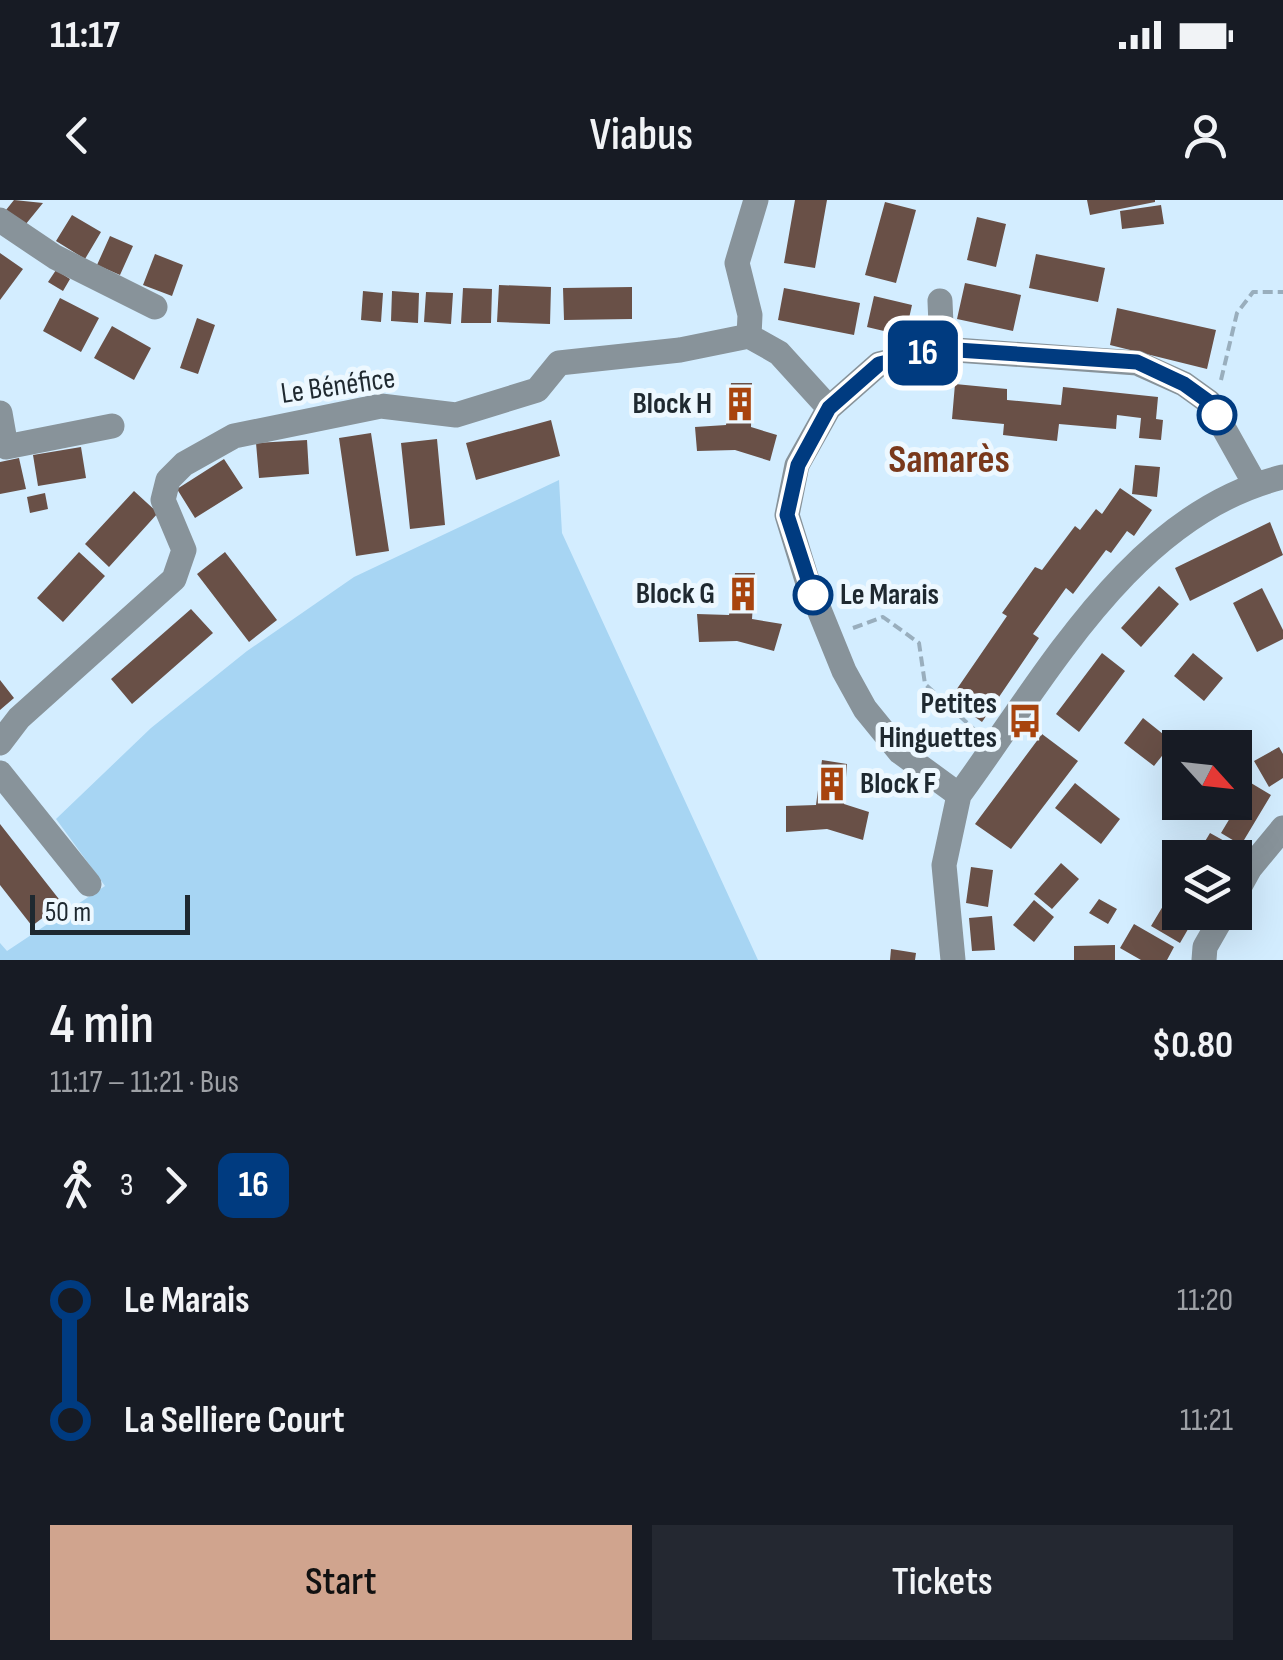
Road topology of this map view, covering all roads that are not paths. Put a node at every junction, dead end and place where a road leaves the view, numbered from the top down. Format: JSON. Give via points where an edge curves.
{"nodes":[{"id":1,"x":756,"y":200,"type":"edge"},
{"id":2,"x":0,"y":220,"type":"edge"},
{"id":3,"x":940,"y":301,"type":"dead end"},
{"id":4,"x":155,"y":307,"type":"dead end"},
{"id":5,"x":749,"y":336,"type":"junction"},
{"id":6,"x":942,"y":349,"type":"junction"},
{"id":7,"x":829,"y":408,"type":"junction"},
{"id":8,"x":0,"y":412,"type":"edge"},
{"id":9,"x":112,"y":426,"type":"dead end"},
{"id":10,"x":1283,"y":477,"type":"edge"},
{"id":11,"x":1255,"y":484,"type":"junction"},
{"id":12,"x":0,"y":743,"type":"edge"},
{"id":13,"x":0,"y":774,"type":"edge"},
{"id":14,"x":959,"y":795,"type":"junction"},
{"id":15,"x":1283,"y":828,"type":"edge"},
{"id":16,"x":1252,"y":866,"type":"edge"},
{"id":17,"x":89,"y":884,"type":"dead end"},
{"id":18,"x":1214,"y":930,"type":"edge"},
{"id":19,"x":954,"y":960,"type":"edge"},
{"id":20,"x":1204,"y":960,"type":"edge"}],
"edges":[{"from":1,"to":5,"type":"street","via":[[737,263]]},
{"from":2,"to":4,"type":"street","via":[[55,257]]},
{"from":3,"to":6,"type":"street"},
{"from":5,"to":7,"type":"street","via":[[779,353]]},
{"from":5,"to":12,"type":"street","name":"Le Bénéfice","via":[[559,363],[537,390],[456,415],[381,406],[234,436],[168,480],[163,500],[184,550],[174,579],[19,718]]},
{"from":6,"to":7,"type":"street","via":[[879,364]]},
{"from":6,"to":11,"type":"street","via":[[1137,362],[1184,384],[1235,421]]},
{"from":7,"to":14,"type":"street","via":[[778,512],[865,708],[900,752]]},
{"from":8,"to":9,"type":"street","via":[[6,447]]},
{"from":10,"to":11,"type":"street"},
{"from":11,"to":14,"type":"street","via":[[1181,526],[1132,566]]},
{"from":13,"to":17,"type":"street"},
{"from":14,"to":19,"type":"street","via":[[944,865]]},
{"from":15,"to":16,"type":"street"},
{"from":18,"to":20,"type":"street"}]}
